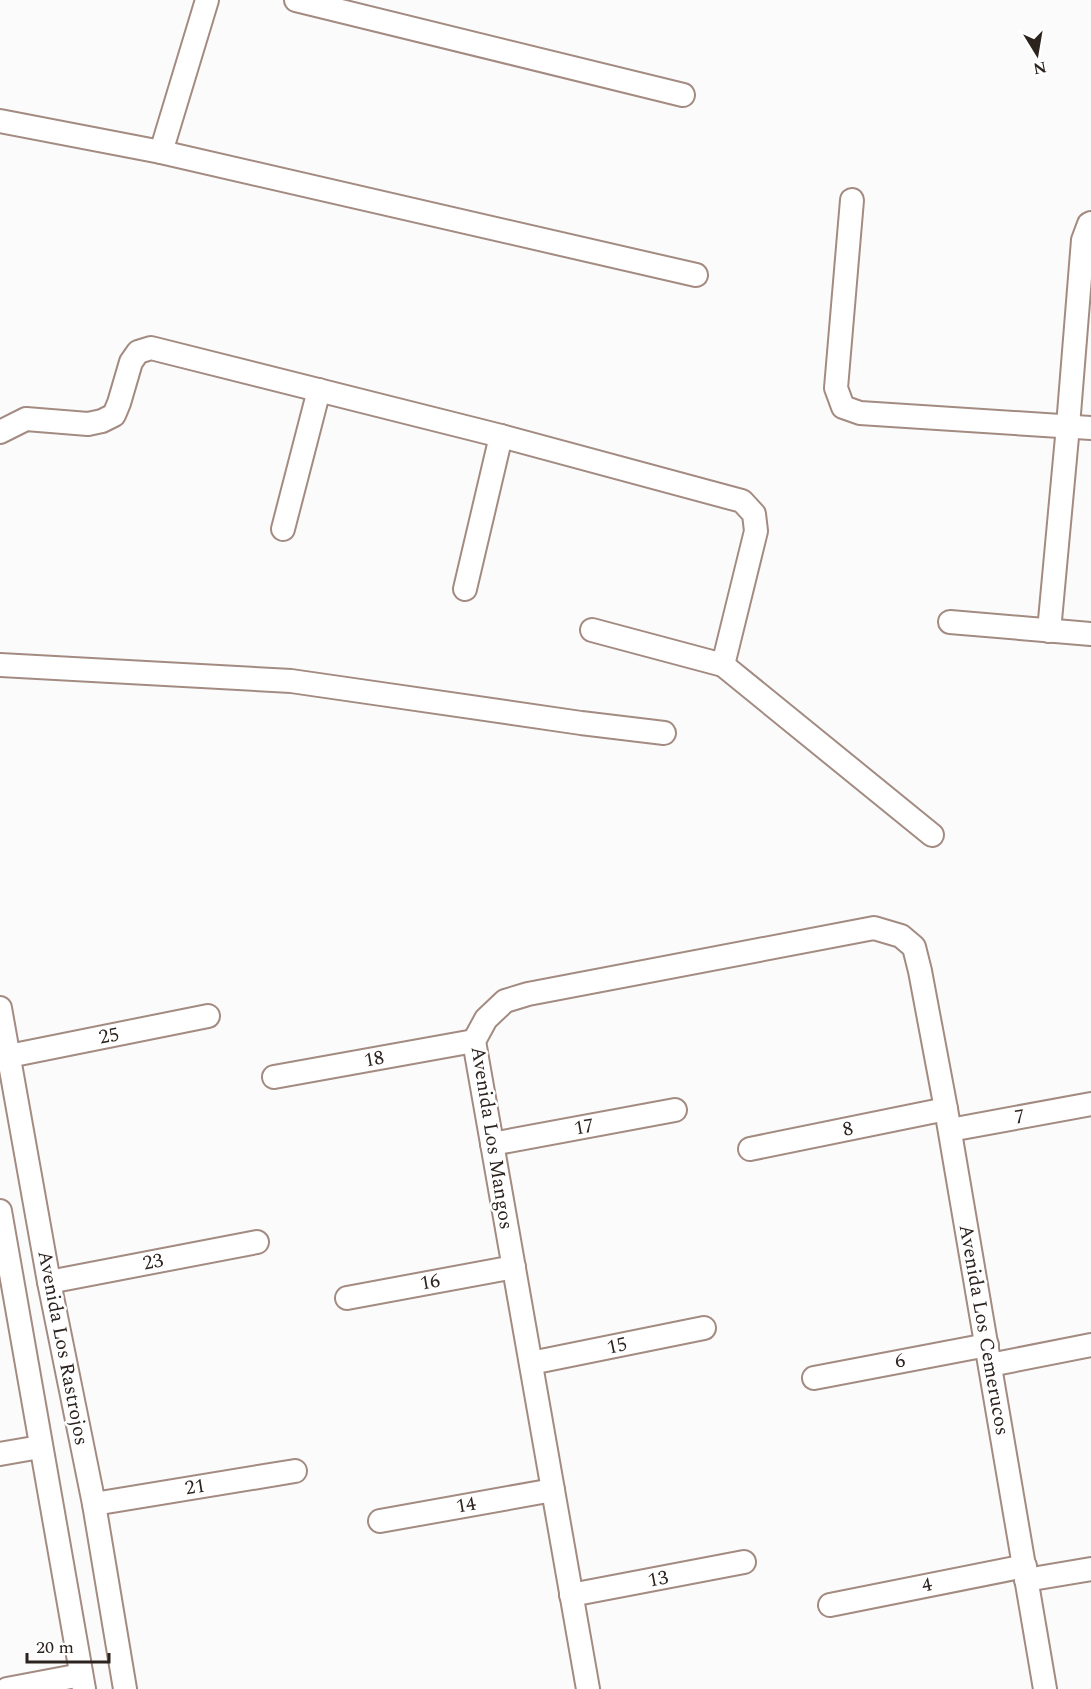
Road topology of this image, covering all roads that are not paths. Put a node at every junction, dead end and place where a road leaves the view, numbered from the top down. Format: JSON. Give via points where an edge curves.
{"nodes":[{"id":1,"x":207,"y":0,"type":"edge"},
{"id":2,"x":296,"y":0,"type":"edge"},
{"id":3,"x":683,"y":95,"type":"dead end"},
{"id":4,"x":0,"y":121,"type":"edge"},
{"id":5,"x":161,"y":152,"type":"junction"},
{"id":6,"x":852,"y":200,"type":"dead end"},
{"id":7,"x":1091,"y":223,"type":"edge"},
{"id":8,"x":696,"y":275,"type":"dead end"},
{"id":9,"x":319,"y":390,"type":"junction"},
{"id":10,"x":1068,"y":426,"type":"junction"},
{"id":11,"x":1091,"y":428,"type":"edge"},
{"id":12,"x":0,"y":432,"type":"edge"},
{"id":13,"x":501,"y":436,"type":"junction"},
{"id":14,"x":283,"y":529,"type":"dead end"},
{"id":15,"x":465,"y":589,"type":"dead end"},
{"id":16,"x":950,"y":622,"type":"dead end"},
{"id":17,"x":592,"y":630,"type":"dead end"},
{"id":18,"x":1049,"y":631,"type":"junction"},
{"id":19,"x":1091,"y":634,"type":"edge"},
{"id":20,"x":0,"y":665,"type":"edge"},
{"id":21,"x":723,"y":665,"type":"junction"},
{"id":22,"x":664,"y":733,"type":"dead end"},
{"id":23,"x":932,"y":835,"type":"dead end"},
{"id":24,"x":920,"y":971,"type":"joint"},
{"id":25,"x":0,"y":1008,"type":"edge"},
{"id":26,"x":208,"y":1016,"type":"dead end"},
{"id":27,"x":474,"y":1041,"type":"junction"},
{"id":28,"x":9,"y":1056,"type":"junction"},
{"id":29,"x":274,"y":1077,"type":"dead end"},
{"id":30,"x":1091,"y":1104,"type":"edge"},
{"id":31,"x":675,"y":1110,"type":"dead end"},
{"id":32,"x":948,"y":1120,"type":"junction"},
{"id":33,"x":492,"y":1144,"type":"junction"},
{"id":34,"x":750,"y":1149,"type":"dead end"},
{"id":35,"x":0,"y":1212,"type":"edge"},
{"id":36,"x":257,"y":1242,"type":"dead end"},
{"id":37,"x":514,"y":1267,"type":"junction"},
{"id":38,"x":49,"y":1282,"type":"junction"},
{"id":39,"x":347,"y":1298,"type":"dead end"},
{"id":40,"x":704,"y":1328,"type":"dead end"},
{"id":41,"x":1091,"y":1345,"type":"edge"},
{"id":42,"x":988,"y":1355,"type":"junction"},
{"id":43,"x":531,"y":1363,"type":"junction"},
{"id":44,"x":814,"y":1378,"type":"dead end"},
{"id":45,"x":40,"y":1447,"type":"junction"},
{"id":46,"x":0,"y":1454,"type":"edge"},
{"id":47,"x":295,"y":1471,"type":"dead end"},
{"id":48,"x":552,"y":1490,"type":"junction"},
{"id":49,"x":94,"y":1504,"type":"junction"},
{"id":50,"x":380,"y":1521,"type":"dead end"},
{"id":51,"x":744,"y":1562,"type":"dead end"},
{"id":52,"x":1091,"y":1569,"type":"edge"},
{"id":53,"x":1025,"y":1573,"type":"junction"},
{"id":54,"x":571,"y":1595,"type":"junction"},
{"id":55,"x":830,"y":1605,"type":"dead end"},
{"id":56,"x":82,"y":1682,"type":"edge"},
{"id":57,"x":7,"y":1689,"type":"edge"},
{"id":58,"x":125,"y":1689,"type":"edge"},
{"id":59,"x":588,"y":1689,"type":"edge"},
{"id":60,"x":1045,"y":1689,"type":"edge"}],
"edges":[{"from":1,"to":5,"type":"street"},
{"from":2,"to":3,"type":"street"},
{"from":4,"to":5,"type":"street"},
{"from":5,"to":8,"type":"street"},
{"from":6,"to":10,"type":"street","via":[[836,388],[843,406],[860,413]]},
{"from":7,"to":10,"type":"street","via":[[1083,240]]},
{"from":9,"to":12,"type":"street","via":[[151,348],[138,352],[131,362],[114,415],[88,424],[26,419]]},
{"from":9,"to":13,"type":"street"},
{"from":9,"to":14,"type":"street"},
{"from":10,"to":11,"type":"street"},
{"from":10,"to":18,"type":"street"},
{"from":13,"to":15,"type":"street"},
{"from":13,"to":21,"type":"street","via":[[742,501],[754,514],[756,531]]},
{"from":16,"to":18,"type":"street"},
{"from":17,"to":21,"type":"street"},
{"from":18,"to":19,"type":"street"},
{"from":20,"to":22,"type":"street","via":[[291,681]]},
{"from":21,"to":23,"type":"street"},
{"from":24,"to":27,"type":"street","name":"Avenida Los Mangos","via":[[914,947],[901,936],[874,928],[528,994],[505,1001],[486,1019]]},
{"from":24,"to":32,"type":"street","name":"Avenida Los Cemerucos"},
{"from":25,"to":28,"type":"street","name":"Avenida Los Rastrojos"},
{"from":26,"to":28,"type":"street","name":"25"},
{"from":27,"to":29,"type":"street","name":"18"},
{"from":27,"to":33,"type":"street","name":"Avenida Los Mangos"},
{"from":28,"to":38,"type":"street","name":"Avenida Los Rastrojos"},
{"from":30,"to":32,"type":"street","name":"7"},
{"from":31,"to":33,"type":"street","name":"17"},
{"from":32,"to":34,"type":"street","name":"8"},
{"from":32,"to":42,"type":"street","name":"Avenida Los Cemerucos"},
{"from":33,"to":37,"type":"street","name":"Avenida Los Mangos"},
{"from":35,"to":45,"type":"street","name":"Avenida Los Rastrojos"},
{"from":36,"to":38,"type":"street","name":"23"},
{"from":37,"to":39,"type":"street","name":"16"},
{"from":37,"to":43,"type":"street","name":"Avenida Los Mangos"},
{"from":38,"to":49,"type":"street","name":"Avenida Los Rastrojos"},
{"from":40,"to":43,"type":"street","name":"15"},
{"from":41,"to":42,"type":"street","name":"6"},
{"from":42,"to":44,"type":"street","name":"6"},
{"from":42,"to":53,"type":"street","name":"Avenida Los Cemerucos"},
{"from":43,"to":48,"type":"street","name":"Avenida Los Mangos"},
{"from":45,"to":46,"type":"street"},
{"from":45,"to":56,"type":"street","name":"Avenida Los Rastrojos"},
{"from":47,"to":49,"type":"street","name":"21"},
{"from":48,"to":50,"type":"street","name":"14"},
{"from":48,"to":54,"type":"street","name":"Avenida Los Mangos"},
{"from":49,"to":58,"type":"street","name":"Avenida Los Rastrojos"},
{"from":51,"to":54,"type":"street","name":"13"},
{"from":52,"to":53,"type":"street","name":"4"},
{"from":53,"to":55,"type":"street","name":"4"},
{"from":53,"to":60,"type":"street","name":"Avenida Los Cemerucos"},
{"from":54,"to":59,"type":"street","name":"Avenida Los Mangos"},
{"from":56,"to":57,"type":"street"}]}
